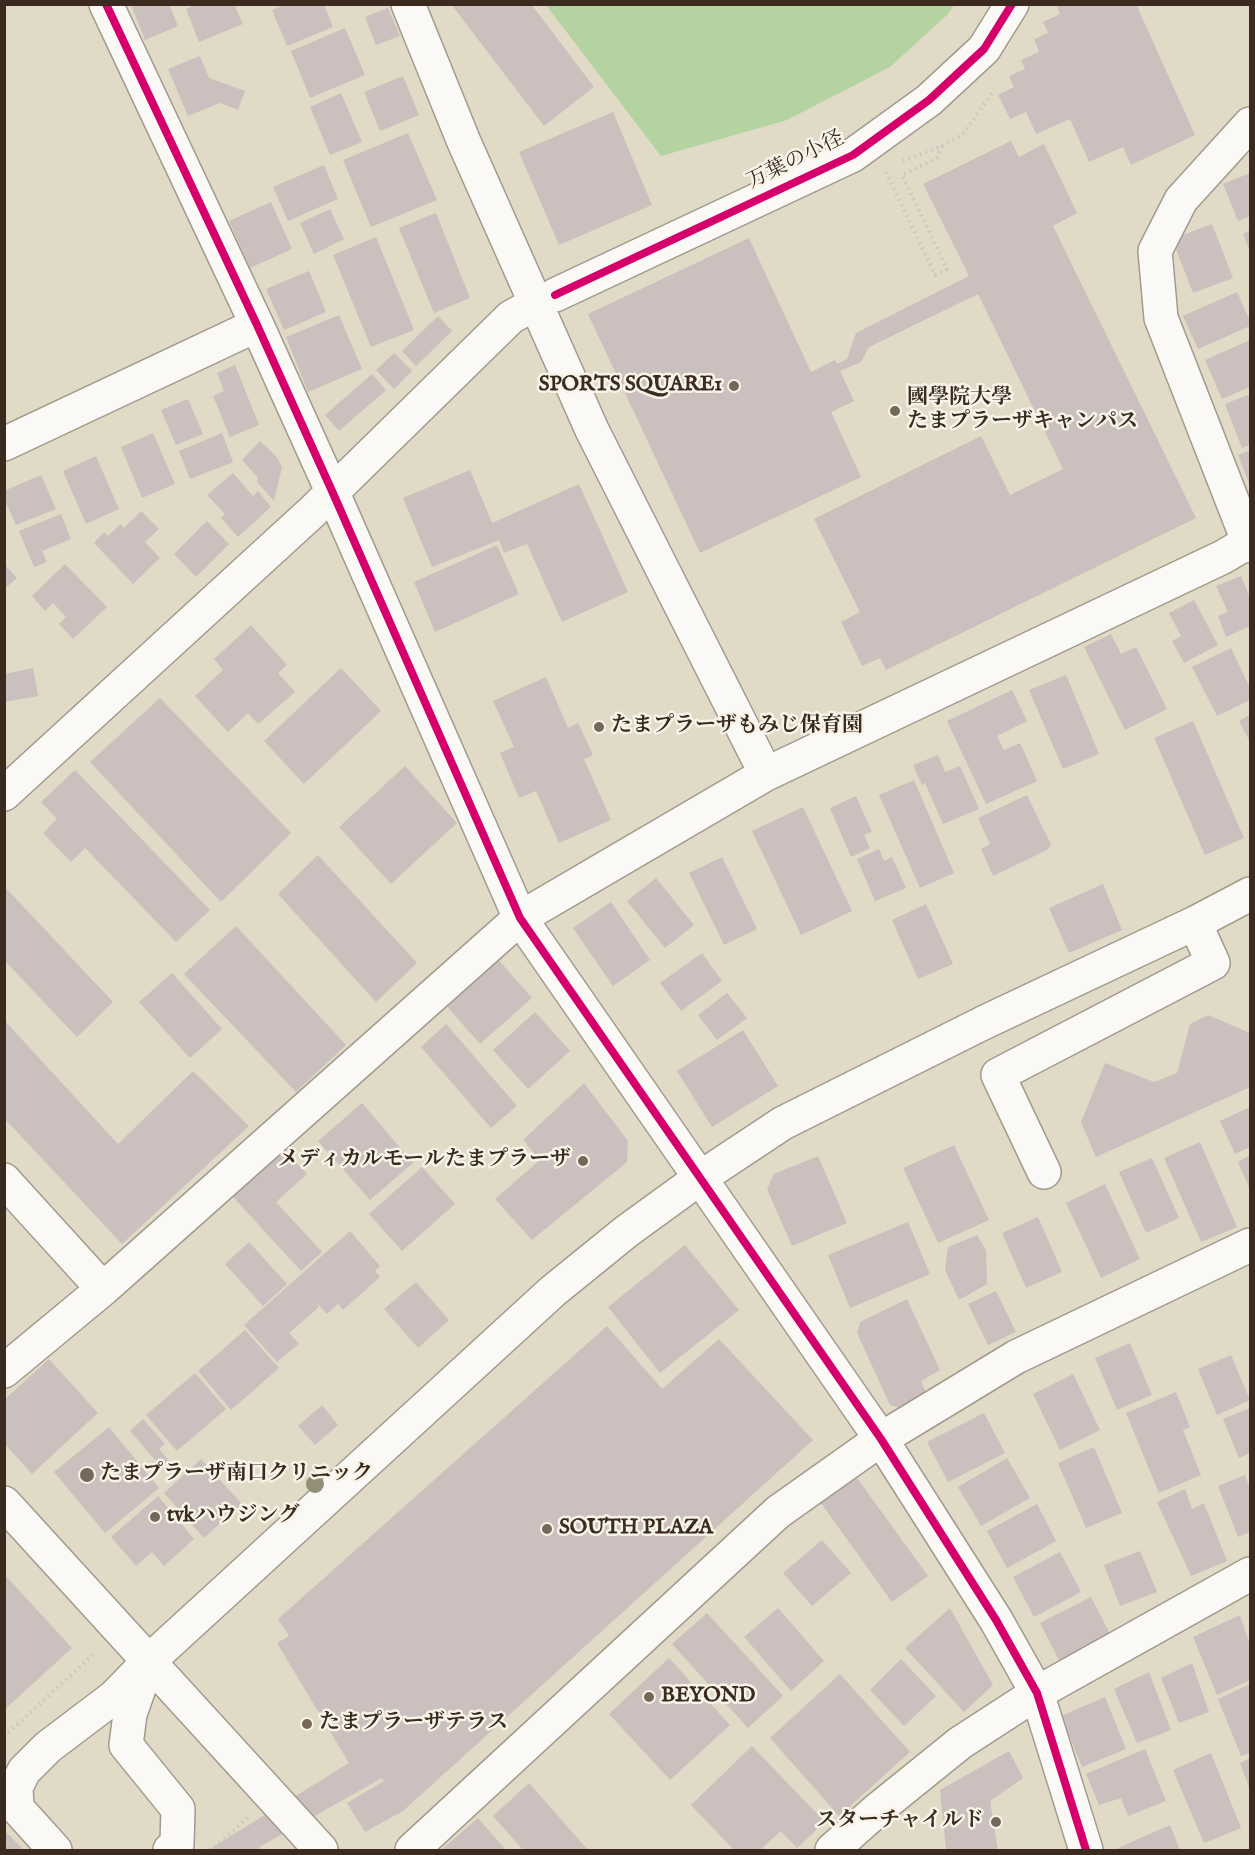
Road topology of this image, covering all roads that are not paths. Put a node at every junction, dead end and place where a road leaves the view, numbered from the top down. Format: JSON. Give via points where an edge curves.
{"nodes":[{"id":1,"x":106,"y":4,"type":"edge"},
{"id":2,"x":408,"y":4,"type":"edge"},
{"id":3,"x":1012,"y":4,"type":"edge"},
{"id":4,"x":1251,"y":124,"type":"edge"},
{"id":5,"x":545,"y":299,"type":"junction"},
{"id":6,"x":257,"y":325,"type":"junction"},
{"id":7,"x":4,"y":444,"type":"edge"},
{"id":8,"x":332,"y":491,"type":"junction"},
{"id":9,"x":1250,"y":543,"type":"edge"},
{"id":10,"x":766,"y":774,"type":"junction"},
{"id":11,"x":4,"y":794,"type":"edge"},
{"id":12,"x":1251,"y":894,"type":"edge"},
{"id":13,"x":520,"y":918,"type":"junction"},
{"id":14,"x":1195,"y":923,"type":"junction"},
{"id":15,"x":1044,"y":1172,"type":"dead end"},
{"id":16,"x":700,"y":1178,"type":"junction"},
{"id":17,"x":4,"y":1180,"type":"edge"},
{"id":18,"x":1251,"y":1245,"type":"edge"},
{"id":19,"x":103,"y":1289,"type":"junction"},
{"id":20,"x":4,"y":1371,"type":"edge"},
{"id":21,"x":881,"y":1439,"type":"junction"},
{"id":22,"x":4,"y":1503,"type":"edge"},
{"id":23,"x":1251,"y":1574,"type":"edge"},
{"id":24,"x":149,"y":1661,"type":"junction"},
{"id":25,"x":1037,"y":1693,"type":"junction"},
{"id":26,"x":55,"y":1851,"type":"edge"},
{"id":27,"x":170,"y":1851,"type":"edge"},
{"id":28,"x":321,"y":1851,"type":"edge"},
{"id":29,"x":412,"y":1851,"type":"edge"},
{"id":30,"x":832,"y":1851,"type":"edge"},
{"id":31,"x":1086,"y":1851,"type":"edge"}],
"edges":[{"from":1,"to":6,"type":"street"},
{"from":2,"to":5,"type":"street","via":[[464,142]]},
{"from":3,"to":5,"type":"street","name":"万葉の小径","via":[[984,49],[929,100],[853,155]]},
{"from":4,"to":9,"type":"street","via":[[1181,200],[1155,251],[1161,318]]},
{"from":5,"to":8,"type":"street","name":"万葉の小径","via":[[511,317]]},
{"from":5,"to":10,"type":"street","via":[[592,430]]},
{"from":6,"to":7,"type":"street"},
{"from":6,"to":8,"type":"street"},
{"from":8,"to":11,"type":"street","name":"万葉の小径"},
{"from":8,"to":13,"type":"street"},
{"from":9,"to":10,"type":"street"},
{"from":10,"to":13,"type":"street"},
{"from":12,"to":14,"type":"street"},
{"from":13,"to":16,"type":"street"},
{"from":13,"to":19,"type":"street"},
{"from":14,"to":15,"type":"street","via":[[1213,963],[998,1075]]},
{"from":14,"to":16,"type":"street","via":[[783,1123]]},
{"from":16,"to":21,"type":"street"},
{"from":16,"to":24,"type":"street","via":[[553,1292]]},
{"from":17,"to":19,"type":"street"},
{"from":18,"to":21,"type":"street","via":[[1016,1357]]},
{"from":19,"to":20,"type":"street"},
{"from":21,"to":25,"type":"street","via":[[996,1620]]},
{"from":21,"to":29,"type":"street","via":[[778,1512]]},
{"from":22,"to":24,"type":"street"},
{"from":23,"to":25,"type":"street"},
{"from":24,"to":26,"type":"street","via":[[114,1697],[48,1748],[24,1771],[16,1787],[17,1808]]},
{"from":24,"to":27,"type":"street","via":[[130,1714],[126,1745],[178,1809],[177,1844]]},
{"from":24,"to":28,"type":"street"},
{"from":25,"to":30,"type":"street","via":[[960,1743]]},
{"from":25,"to":31,"type":"street"}]}
